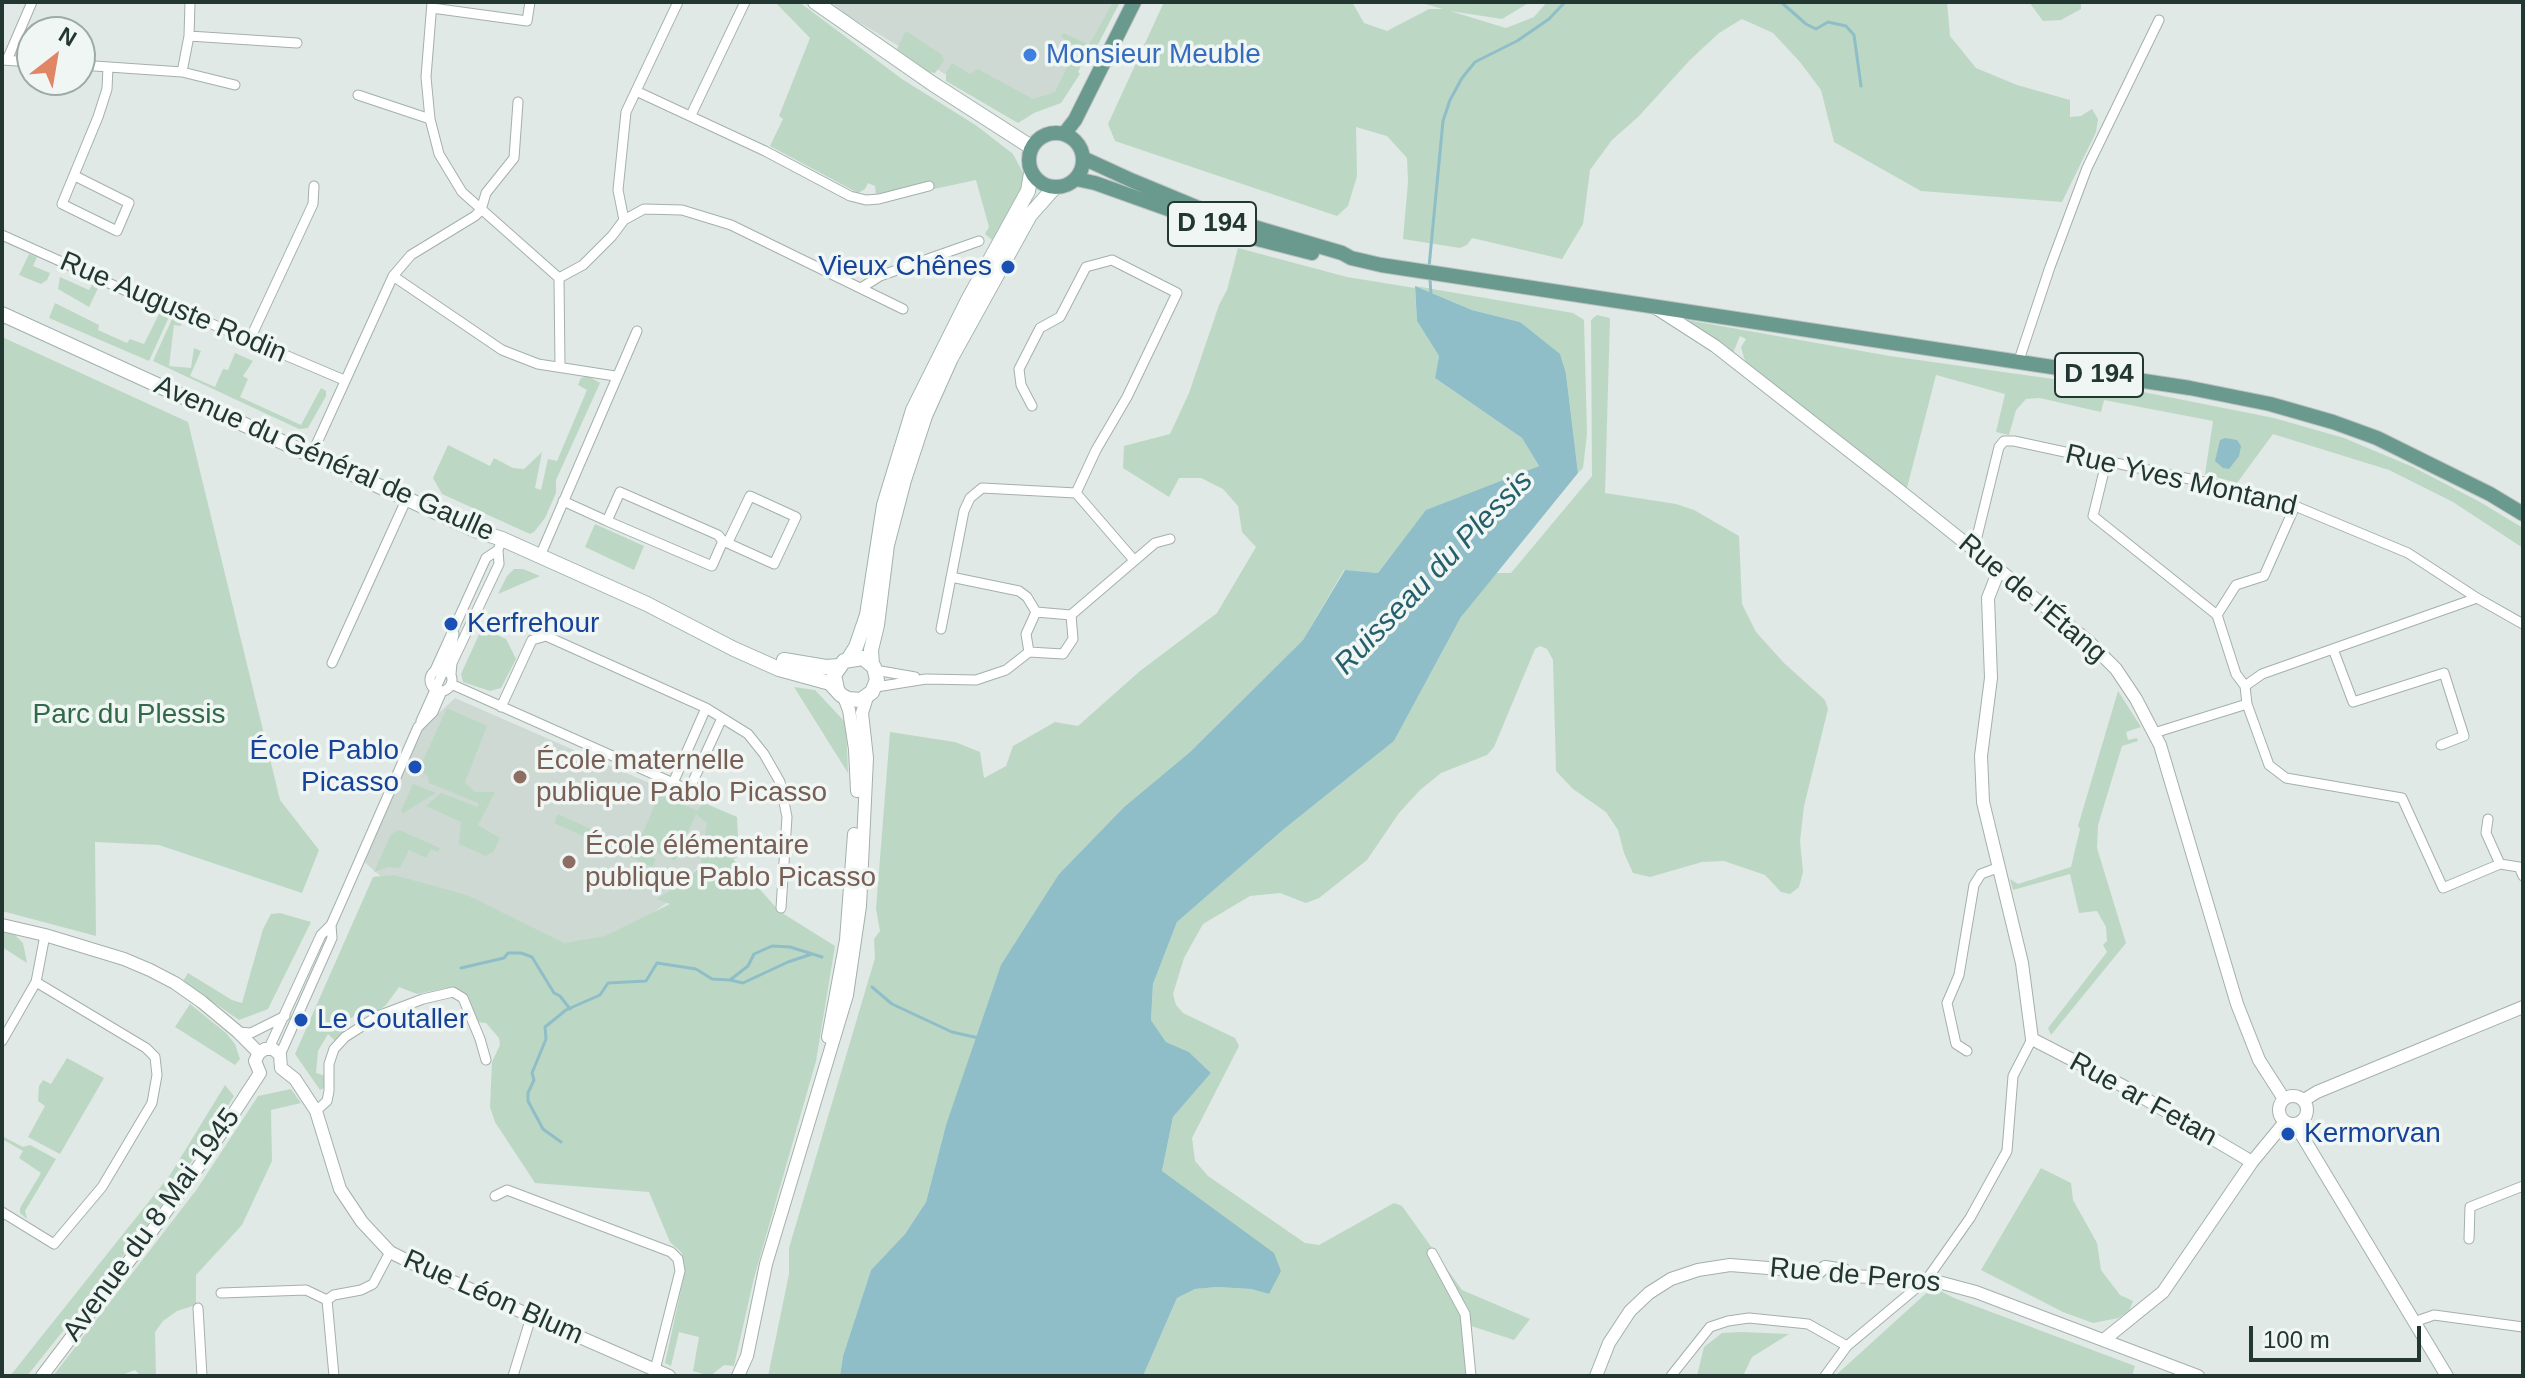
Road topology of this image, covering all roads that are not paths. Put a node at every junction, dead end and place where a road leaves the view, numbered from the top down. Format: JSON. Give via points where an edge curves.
{"nodes":[{"id":1,"x":32,"y":2,"type":"edge"},
{"id":2,"x":190,"y":2,"type":"edge"},
{"id":3,"x":530,"y":2,"type":"edge"},
{"id":4,"x":678,"y":2,"type":"edge"},
{"id":5,"x":745,"y":2,"type":"edge"},
{"id":6,"x":815,"y":2,"type":"edge"},
{"id":7,"x":1134,"y":2,"type":"edge"},
{"id":8,"x":432,"y":5,"type":"edge"},
{"id":9,"x":2159,"y":20,"type":"dead end"},
{"id":10,"x":189,"y":36,"type":"junction"},
{"id":11,"x":297,"y":43,"type":"dead end"},
{"id":12,"x":4,"y":60,"type":"edge"},
{"id":13,"x":96,"y":66,"type":"edge"},
{"id":14,"x":108,"y":67,"type":"junction"},
{"id":15,"x":182,"y":72,"type":"junction"},
{"id":16,"x":235,"y":85,"type":"dead end"},
{"id":17,"x":636,"y":91,"type":"junction"},
{"id":18,"x":358,"y":95,"type":"dead end"},
{"id":19,"x":518,"y":102,"type":"dead end"},
{"id":20,"x":691,"y":115,"type":"junction"},
{"id":21,"x":430,"y":119,"type":"junction"},
{"id":22,"x":1064,"y":134,"type":"junction"},
{"id":23,"x":1031,"y":147,"type":"junction"},
{"id":24,"x":1083,"y":158,"type":"junction"},
{"id":25,"x":1031,"y":173,"type":"junction"},
{"id":26,"x":75,"y":176,"type":"junction"},
{"id":27,"x":1076,"y":179,"type":"junction"},
{"id":28,"x":314,"y":186,"type":"dead end"},
{"id":29,"x":929,"y":186,"type":"dead end"},
{"id":30,"x":1054,"y":188,"type":"junction"},
{"id":31,"x":481,"y":210,"type":"junction"},
{"id":32,"x":624,"y":220,"type":"junction"},
{"id":33,"x":2,"y":235,"type":"edge"},
{"id":34,"x":979,"y":241,"type":"dead end"},
{"id":35,"x":1351,"y":258,"type":"junction"},
{"id":36,"x":393,"y":276,"type":"junction"},
{"id":37,"x":559,"y":278,"type":"junction"},
{"id":38,"x":861,"y":288,"type":"junction"},
{"id":39,"x":1654,"y":307,"type":"junction"},
{"id":40,"x":903,"y":309,"type":"dead end"},
{"id":41,"x":2,"y":314,"type":"edge"},
{"id":42,"x":637,"y":331,"type":"dead end"},
{"id":43,"x":250,"y":339,"type":"junction"},
{"id":44,"x":2018,"y":363,"type":"junction"},
{"id":45,"x":560,"y":367,"type":"junction"},
{"id":46,"x":615,"y":376,"type":"junction"},
{"id":47,"x":344,"y":380,"type":"junction"},
{"id":48,"x":1032,"y":406,"type":"dead end"},
{"id":49,"x":311,"y":456,"type":"junction"},
{"id":50,"x":2106,"y":463,"type":"junction"},
{"id":51,"x":1076,"y":493,"type":"junction"},
{"id":52,"x":407,"y":498,"type":"junction"},
{"id":53,"x":563,"y":501,"type":"junction"},
{"id":54,"x":2295,"y":506,"type":"junction"},
{"id":55,"x":2523,"y":514,"type":"edge"},
{"id":56,"x":607,"y":521,"type":"junction"},
{"id":57,"x":1170,"y":539,"type":"dead end"},
{"id":58,"x":726,"y":542,"type":"junction"},
{"id":59,"x":500,"y":544,"type":"junction"},
{"id":60,"x":1974,"y":549,"type":"junction"},
{"id":61,"x":540,"y":556,"type":"junction"},
{"id":62,"x":1133,"y":559,"type":"junction"},
{"id":63,"x":1999,"y":570,"type":"junction"},
{"id":64,"x":951,"y":577,"type":"junction"},
{"id":65,"x":2477,"y":598,"type":"junction"},
{"id":66,"x":647,"y":604,"type":"junction"},
{"id":67,"x":1036,"y":612,"type":"junction"},
{"id":68,"x":1071,"y":615,"type":"junction"},
{"id":69,"x":2217,"y":615,"type":"junction"},
{"id":70,"x":2523,"y":624,"type":"edge"},
{"id":71,"x":941,"y":629,"type":"dead end"},
{"id":72,"x":454,"y":632,"type":"junction"},
{"id":73,"x":2333,"y":649,"type":"junction"},
{"id":74,"x":1029,"y":652,"type":"junction"},
{"id":75,"x":844,"y":662,"type":"junction"},
{"id":76,"x":332,"y":663,"type":"dead end"},
{"id":77,"x":873,"y":668,"type":"junction"},
{"id":78,"x":446,"y":671,"type":"junction"},
{"id":79,"x":926,"y":679,"type":"junction"},
{"id":80,"x":2245,"y":686,"type":"junction"},
{"id":81,"x":435,"y":690,"type":"junction"},
{"id":82,"x":872,"y":692,"type":"junction"},
{"id":83,"x":840,"y":693,"type":"junction"},
{"id":84,"x":2247,"y":704,"type":"junction"},
{"id":85,"x":501,"y":707,"type":"junction"},
{"id":86,"x":706,"y":708,"type":"junction"},
{"id":87,"x":722,"y":718,"type":"junction"},
{"id":88,"x":418,"y":727,"type":"junction"},
{"id":89,"x":2154,"y":733,"type":"junction"},
{"id":90,"x":2441,"y":745,"type":"dead end"},
{"id":91,"x":673,"y":783,"type":"junction"},
{"id":92,"x":2488,"y":819,"type":"dead end"},
{"id":93,"x":2500,"y":864,"type":"junction"},
{"id":94,"x":1997,"y":868,"type":"junction"},
{"id":95,"x":2523,"y":876,"type":"edge"},
{"id":96,"x":781,"y":908,"type":"dead end"},
{"id":97,"x":2,"y":925,"type":"edge"},
{"id":98,"x":331,"y":925,"type":"junction"},
{"id":99,"x":45,"y":935,"type":"junction"},
{"id":100,"x":36,"y":982,"type":"junction"},
{"id":101,"x":2523,"y":1007,"type":"edge"},
{"id":102,"x":285,"y":1016,"type":"junction"},
{"id":103,"x":238,"y":1032,"type":"junction"},
{"id":104,"x":2032,"y":1039,"type":"junction"},
{"id":105,"x":2,"y":1041,"type":"edge"},
{"id":106,"x":1967,"y":1051,"type":"dead end"},
{"id":107,"x":272,"y":1056,"type":"junction"},
{"id":108,"x":486,"y":1060,"type":"dead end"},
{"id":109,"x":260,"y":1073,"type":"junction"},
{"id":110,"x":817,"y":1095,"type":"junction"},
{"id":111,"x":2284,"y":1099,"type":"junction"},
{"id":112,"x":2304,"y":1100,"type":"junction"},
{"id":113,"x":316,"y":1111,"type":"junction"},
{"id":114,"x":2290,"y":1123,"type":"junction"},
{"id":115,"x":2252,"y":1162,"type":"junction"},
{"id":116,"x":2523,"y":1186,"type":"edge"},
{"id":117,"x":495,"y":1196,"type":"dead end"},
{"id":118,"x":2,"y":1212,"type":"edge"},
{"id":119,"x":2469,"y":1239,"type":"dead end"},
{"id":120,"x":390,"y":1252,"type":"junction"},
{"id":121,"x":1432,"y":1253,"type":"dead end"},
{"id":122,"x":1927,"y":1279,"type":"junction"},
{"id":123,"x":221,"y":1293,"type":"dead end"},
{"id":124,"x":327,"y":1300,"type":"junction"},
{"id":125,"x":198,"y":1308,"type":"dead end"},
{"id":126,"x":531,"y":1317,"type":"junction"},
{"id":127,"x":2414,"y":1322,"type":"junction"},
{"id":128,"x":2523,"y":1327,"type":"edge"},
{"id":129,"x":2105,"y":1339,"type":"junction"},
{"id":130,"x":1847,"y":1346,"type":"junction"},
{"id":131,"x":747,"y":1356,"type":"junction"},
{"id":132,"x":666,"y":1374,"type":"edge"},
{"id":133,"x":42,"y":1376,"type":"edge"},
{"id":134,"x":202,"y":1376,"type":"edge"},
{"id":135,"x":334,"y":1376,"type":"edge"},
{"id":136,"x":513,"y":1376,"type":"edge"},
{"id":137,"x":738,"y":1376,"type":"edge"},
{"id":138,"x":747,"y":1376,"type":"edge"},
{"id":139,"x":1471,"y":1376,"type":"edge"},
{"id":140,"x":1596,"y":1376,"type":"edge"},
{"id":141,"x":1671,"y":1376,"type":"edge"},
{"id":142,"x":1825,"y":1376,"type":"edge"},
{"id":143,"x":2198,"y":1376,"type":"edge"},
{"id":144,"x":2447,"y":1376,"type":"edge"}],
"edges":[{"from":1,"to":12,"type":"street"},
{"from":2,"to":10,"type":"street"},
{"from":3,"to":8,"type":"street","via":[[527,21]]},
{"from":4,"to":17,"type":"street"},
{"from":5,"to":20,"type":"street"},
{"from":6,"to":23,"type":"main road"},
{"from":7,"to":22,"type":"main road"},
{"from":8,"to":21,"type":"street","via":[[426,77]]},
{"from":9,"to":44,"type":"street","via":[[2087,168]]},
{"from":10,"to":11,"type":"street"},
{"from":10,"to":15,"type":"street"},
{"from":13,"to":14,"type":"street"},
{"from":14,"to":15,"type":"street"},
{"from":14,"to":26,"type":"street","via":[[107,89]]},
{"from":15,"to":16,"type":"street"},
{"from":17,"to":20,"type":"street"},
{"from":17,"to":32,"type":"street","via":[[626,112],[618,190]]},
{"from":18,"to":21,"type":"street"},
{"from":19,"to":31,"type":"street","via":[[514,158],[486,193]]},
{"from":20,"to":29,"type":"street","via":[[850,196],[879,199]]},
{"from":21,"to":31,"type":"street","via":[[439,154],[462,192]]},
{"from":22,"to":23,"type":"main road","via":[[1051,133]]},
{"from":22,"to":24,"type":"main road","via":[[1080,147]]},
{"from":23,"to":25,"type":"main road"},
{"from":24,"to":27,"type":"main road"},
{"from":24,"to":35,"type":"main road","number":"D 194","via":[[1220,217]]},
{"from":25,"to":30,"type":"main road"},
{"from":25,"to":75,"type":"main road","via":[[1028,191],[913,410],[884,505],[867,615],[856,647]]},
{"from":26,"to":26,"type":"street","via":[[62,204],[117,231],[129,203]]},
{"from":27,"to":30,"type":"main road"},
{"from":27,"to":35,"type":"main road","number":"D 194","via":[[1270,243]]},
{"from":28,"to":43,"type":"street","via":[[313,204]]},
{"from":30,"to":77,"type":"main road","via":[[1030,215],[925,416],[887,545],[871,650]]},
{"from":31,"to":36,"type":"street","via":[[411,255]]},
{"from":31,"to":37,"type":"street"},
{"from":32,"to":37,"type":"street","via":[[583,265]]},
{"from":32,"to":38,"type":"street","via":[[644,209],[682,210],[731,225]]},
{"from":33,"to":43,"type":"street","name":"Rue Auguste Rodin","via":[[173,312]]},
{"from":34,"to":38,"type":"street","via":[[880,276]]},
{"from":35,"to":39,"type":"main road","number":"D 194"},
{"from":36,"to":45,"type":"street","via":[[502,350]]},
{"from":36,"to":47,"type":"street"},
{"from":37,"to":45,"type":"street"},
{"from":38,"to":40,"type":"street"},
{"from":39,"to":44,"type":"main road","number":"D 194"},
{"from":39,"to":60,"type":"street","name":"Rue de l'Étang","via":[[1715,346]]},
{"from":41,"to":49,"type":"main road","name":"Avenue du Général de Gaulle"},
{"from":42,"to":46,"type":"street"},
{"from":43,"to":47,"type":"street","name":"Rue Auguste Rodin"},
{"from":44,"to":55,"type":"main road","number":"D 194","via":[[2190,388],[2333,422],[2414,455]]},
{"from":45,"to":46,"type":"street"},
{"from":46,"to":53,"type":"street"},
{"from":47,"to":49,"type":"street"},
{"from":48,"to":51,"type":"street","via":[[1019,369],[1040,328],[1060,317],[1086,267],[1112,260],[1177,293]]},
{"from":49,"to":52,"type":"main road","name":"Avenue du Général de Gaulle"},
{"from":50,"to":54,"type":"street","name":"Rue Yves Montand","via":[[2222,486],[2279,508]]},
{"from":50,"to":60,"type":"street","name":"Rue Yves Montand","via":[[2004,441]]},
{"from":50,"to":69,"type":"street","via":[[2093,516]]},
{"from":51,"to":62,"type":"street"},
{"from":51,"to":64,"type":"street","via":[[982,488],[964,511]]},
{"from":52,"to":59,"type":"main road","name":"Avenue du Général de Gaulle"},
{"from":52,"to":76,"type":"street"},
{"from":53,"to":56,"type":"street"},
{"from":53,"to":61,"type":"street"},
{"from":54,"to":65,"type":"street","name":"Rue Yves Montand","via":[[2408,553]]},
{"from":54,"to":69,"type":"street","via":[[2264,576],[2236,585]]},
{"from":56,"to":58,"type":"street","via":[[712,566]]},
{"from":56,"to":58,"type":"street","via":[[620,492]]},
{"from":57,"to":62,"type":"street"},
{"from":58,"to":58,"type":"street","via":[[750,496],[796,517],[774,564]]},
{"from":59,"to":61,"type":"main road","name":"Avenue du Général de Gaulle"},
{"from":59,"to":72,"type":"street","via":[[486,558]]},
{"from":59,"to":78,"type":"street","via":[[499,564]]},
{"from":60,"to":63,"type":"street","name":"Rue de l'Étang"},
{"from":61,"to":66,"type":"main road","name":"Avenue du Général de Gaulle"},
{"from":62,"to":68,"type":"street"},
{"from":63,"to":89,"type":"street","name":"Rue de l'Étang","via":[[2116,669]]},
{"from":63,"to":94,"type":"street","via":[[1988,598],[1991,678],[1981,756],[1983,802]]},
{"from":64,"to":67,"type":"street","via":[[1019,591]]},
{"from":64,"to":71,"type":"street"},
{"from":65,"to":70,"type":"street","name":"Rue Yves Montand"},
{"from":65,"to":73,"type":"street"},
{"from":66,"to":75,"type":"main road","name":"Avenue du Général de Gaulle","via":[[776,658],[801,664]]},
{"from":66,"to":83,"type":"main road","name":"Avenue du Général de Gaulle","via":[[779,669],[830,683]]},
{"from":67,"to":68,"type":"street"},
{"from":67,"to":74,"type":"street","via":[[1026,634]]},
{"from":68,"to":74,"type":"street","via":[[1073,639],[1063,654]]},
{"from":69,"to":80,"type":"street"},
{"from":72,"to":78,"type":"street"},
{"from":72,"to":78,"type":"street","via":[[445,643]]},
{"from":73,"to":80,"type":"street","via":[[2262,674]]},
{"from":73,"to":90,"type":"street","via":[[2353,702],[2444,673],[2464,736]]},
{"from":74,"to":79,"type":"street","via":[[1006,670],[976,680]]},
{"from":75,"to":77,"type":"main road","via":[[863,658]]},
{"from":75,"to":83,"type":"main road","via":[[834,675]]},
{"from":77,"to":79,"type":"street"},
{"from":77,"to":82,"type":"main road"},
{"from":78,"to":81,"type":"street"},
{"from":78,"to":81,"type":"street"},
{"from":78,"to":85,"type":"street"},
{"from":79,"to":82,"type":"street"},
{"from":80,"to":84,"type":"street"},
{"from":81,"to":88,"type":"street","via":[[433,712]]},
{"from":81,"to":88,"type":"street","via":[[422,707]]},
{"from":82,"to":83,"type":"main road","via":[[855,700]]},
{"from":82,"to":110,"type":"street","via":[[862,713],[867,758],[857,937],[847,995]]},
{"from":83,"to":110,"type":"street","via":[[849,710],[857,776],[850,899]]},
{"from":84,"to":89,"type":"street"},
{"from":84,"to":93,"type":"street","via":[[2269,765],[2286,778],[2402,798],[2443,888]]},
{"from":85,"to":86,"type":"street","via":[[532,640],[546,636]]},
{"from":85,"to":91,"type":"street"},
{"from":86,"to":87,"type":"street"},
{"from":86,"to":91,"type":"street"},
{"from":87,"to":91,"type":"street","via":[[689,790]]},
{"from":87,"to":96,"type":"street","via":[[748,734],[780,782],[787,817]]},
{"from":88,"to":98,"type":"street"},
{"from":89,"to":111,"type":"street","name":"Rue de l'Étang","via":[[2237,1004],[2259,1060]]},
{"from":92,"to":93,"type":"street","via":[[2486,833]]},
{"from":93,"to":95,"type":"street","via":[[2519,867]]},
{"from":94,"to":104,"type":"street","via":[[2022,963]]},
{"from":94,"to":106,"type":"street","via":[[1981,874],[1974,885],[1959,975],[1947,1003],[1956,1044]]},
{"from":97,"to":99,"type":"street","name":"Rue Léon Blum"},
{"from":98,"to":102,"type":"street","via":[[321,935]]},
{"from":98,"to":107,"type":"street","via":[[332,938]]},
{"from":99,"to":100,"type":"street"},
{"from":99,"to":103,"type":"street","name":"Rue Léon Blum","via":[[150,970]]},
{"from":100,"to":105,"type":"street"},
{"from":100,"to":118,"type":"street","via":[[146,1048],[155,1057],[157,1075],[152,1103],[102,1187],[54,1244]]},
{"from":101,"to":112,"type":"street"},
{"from":102,"to":103,"type":"street","via":[[251,1033]]},
{"from":102,"to":107,"type":"street"},
{"from":103,"to":107,"type":"street","name":"Rue Léon Blum"},
{"from":104,"to":115,"type":"street","name":"Rue ar Fetan"},
{"from":104,"to":122,"type":"street","via":[[2013,1076],[2007,1151],[1970,1218]]},
{"from":107,"to":109,"type":"street","via":[[255,1061]]},
{"from":107,"to":109,"type":"street","via":[[272,1076]]},
{"from":107,"to":113,"type":"street","name":"Rue Léon Blum"},
{"from":108,"to":113,"type":"street","via":[[463,998],[443,993],[378,1016],[345,1037],[329,1064],[327,1101]]},
{"from":109,"to":133,"type":"street","name":"Avenue du 8 Mai 1945","via":[[187,1182]]},
{"from":110,"to":131,"type":"street","via":[[766,1264]]},
{"from":111,"to":112,"type":"street"},
{"from":111,"to":114,"type":"street","via":[[2279,1108]]},
{"from":112,"to":114,"type":"street","via":[[2303,1120]]},
{"from":113,"to":120,"type":"street","name":"Rue Léon Blum","via":[[340,1189]]},
{"from":114,"to":115,"type":"street"},
{"from":114,"to":127,"type":"street"},
{"from":115,"to":129,"type":"street","via":[[2163,1292]]},
{"from":116,"to":119,"type":"street","via":[[2470,1207]]},
{"from":117,"to":132,"type":"street","via":[[507,1190],[678,1259]]},
{"from":120,"to":124,"type":"street","via":[[373,1284]]},
{"from":120,"to":126,"type":"street","name":"Rue Léon Blum"},
{"from":121,"to":139,"type":"street","via":[[1465,1314]]},
{"from":122,"to":129,"type":"street","name":"Rue de Peros"},
{"from":122,"to":130,"type":"street"},
{"from":122,"to":140,"type":"street","name":"Rue de Peros","via":[[1848,1276],[1844,1270],[1825,1267],[1819,1272],[1730,1265],[1698,1270],[1660,1286],[1630,1311]]},
{"from":123,"to":124,"type":"street","via":[[306,1290]]},
{"from":124,"to":135,"type":"street"},
{"from":125,"to":134,"type":"street"},
{"from":126,"to":132,"type":"street","name":"Rue Léon Blum"},
{"from":126,"to":136,"type":"street"},
{"from":127,"to":128,"type":"street","via":[[2434,1315]]},
{"from":127,"to":144,"type":"street"},
{"from":129,"to":143,"type":"street","name":"Rue de Peros"},
{"from":130,"to":141,"type":"street","via":[[1808,1324],[1728,1321],[1710,1327]]},
{"from":130,"to":142,"type":"street"},
{"from":131,"to":137,"type":"street"},
{"from":131,"to":138,"type":"street"}]}
